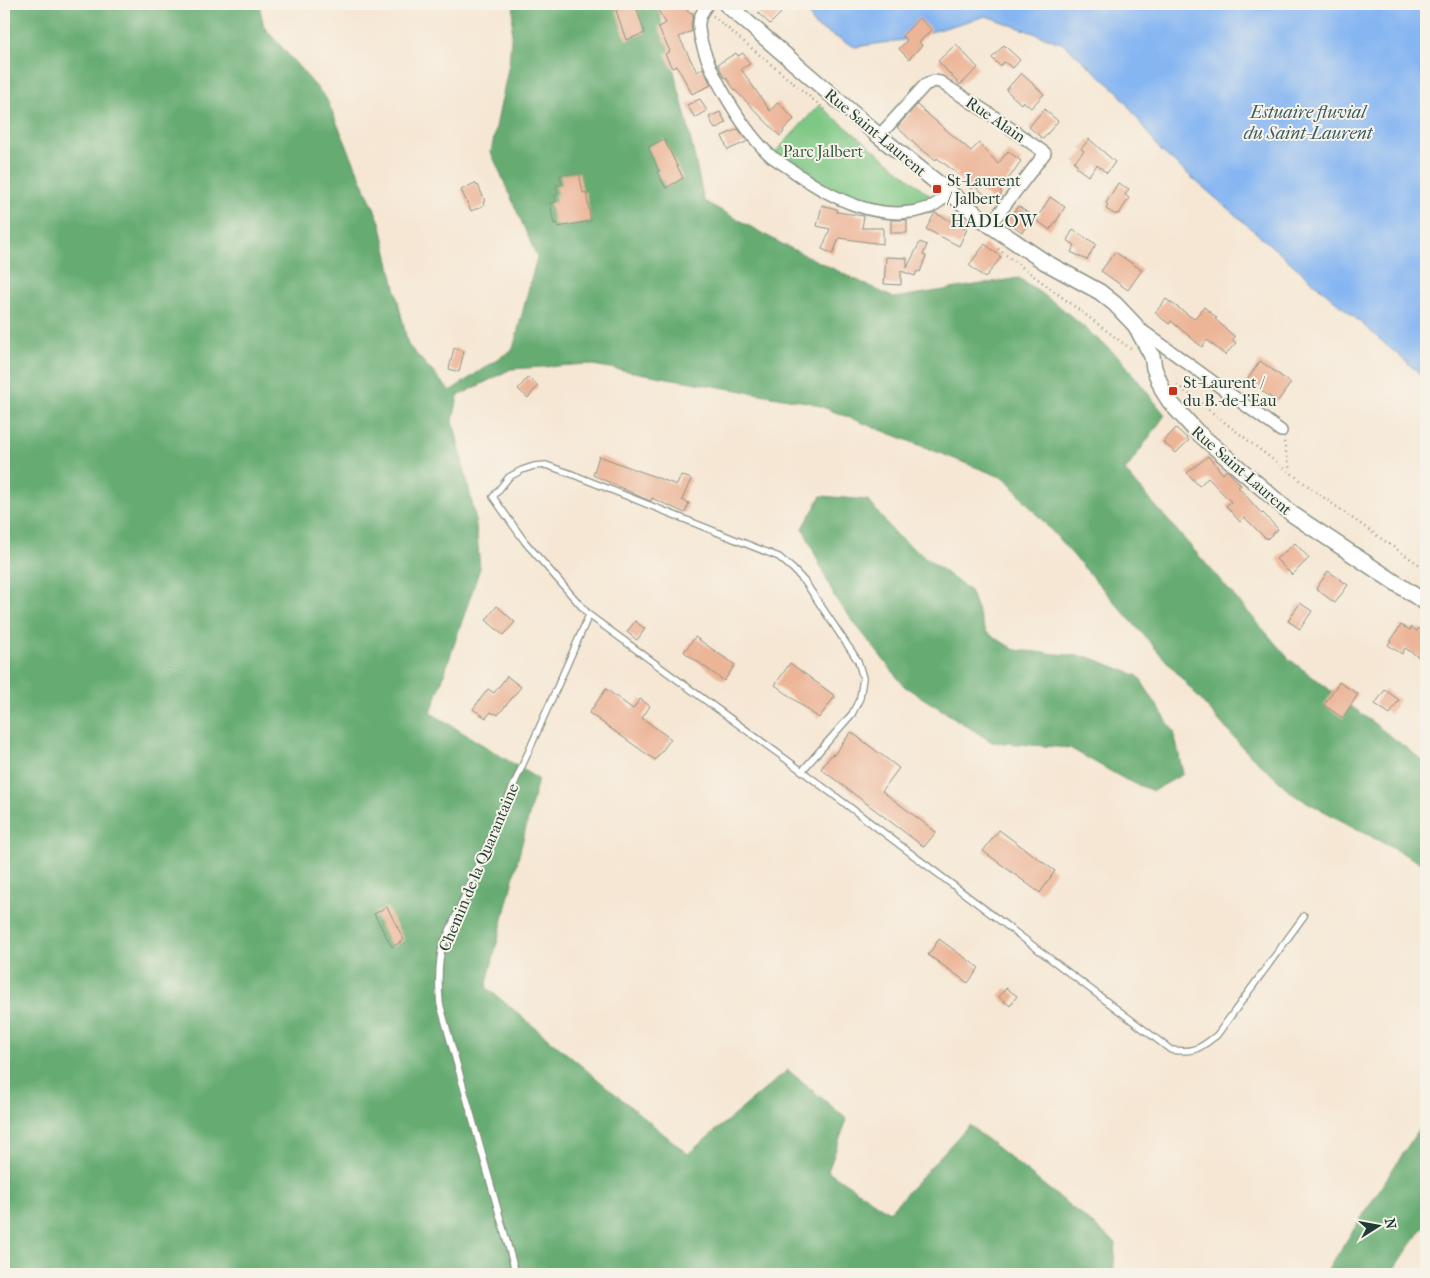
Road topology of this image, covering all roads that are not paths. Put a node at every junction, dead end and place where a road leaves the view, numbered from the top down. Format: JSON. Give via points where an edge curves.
{"nodes":[{"id":1,"x":726,"y":4,"type":"edge"},
{"id":2,"x":706,"y":6,"type":"edge"},
{"id":3,"x":879,"y":136,"type":"junction"},
{"id":4,"x":950,"y":193,"type":"junction"},
{"id":5,"x":990,"y":225,"type":"junction"},
{"id":6,"x":1135,"y":325,"type":"junction"},
{"id":7,"x":1281,"y":431,"type":"road end"},
{"id":8,"x":1426,"y":602,"type":"edge"},
{"id":9,"x":589,"y":615,"type":"junction"},
{"id":10,"x":802,"y":771,"type":"junction"},
{"id":11,"x":1304,"y":916,"type":"dead end"},
{"id":12,"x":516,"y":1274,"type":"edge"}],
"edges":[{"from":1,"to":3,"type":"street","name":"Rue Saint-Laurent"},
{"from":2,"to":4,"type":"street","via":[[699,29],[708,60],[750,133],[772,156],[808,182],[859,207],[908,212],[928,208]]},
{"from":3,"to":4,"type":"street","name":"Rue Saint-Laurent"},
{"from":3,"to":5,"type":"street","name":"Rue Alain","via":[[925,86],[934,81],[996,118],[1045,153]]},
{"from":4,"to":5,"type":"street","name":"Rue Saint-Laurent"},
{"from":5,"to":6,"type":"street","name":"Rue Saint-Laurent","via":[[1045,262],[1100,292]]},
{"from":6,"to":7,"type":"street"},
{"from":6,"to":8,"type":"street","name":"Rue Saint-Laurent","via":[[1152,356],[1163,391],[1196,431],[1292,514]]},
{"from":9,"to":10,"type":"lane"},
{"from":9,"to":10,"type":"lane","via":[[525,542],[494,497],[509,478],[522,470],[546,465],[569,473],[779,558],[792,568],[858,661],[863,678],[860,698],[852,714]]},
{"from":9,"to":12,"type":"lane","name":"Chemin de la Quarantaine","via":[[442,947],[439,963],[440,1004]]},
{"from":10,"to":11,"type":"lane","via":[[1171,1050],[1186,1052],[1200,1048],[1216,1035]]}]}
